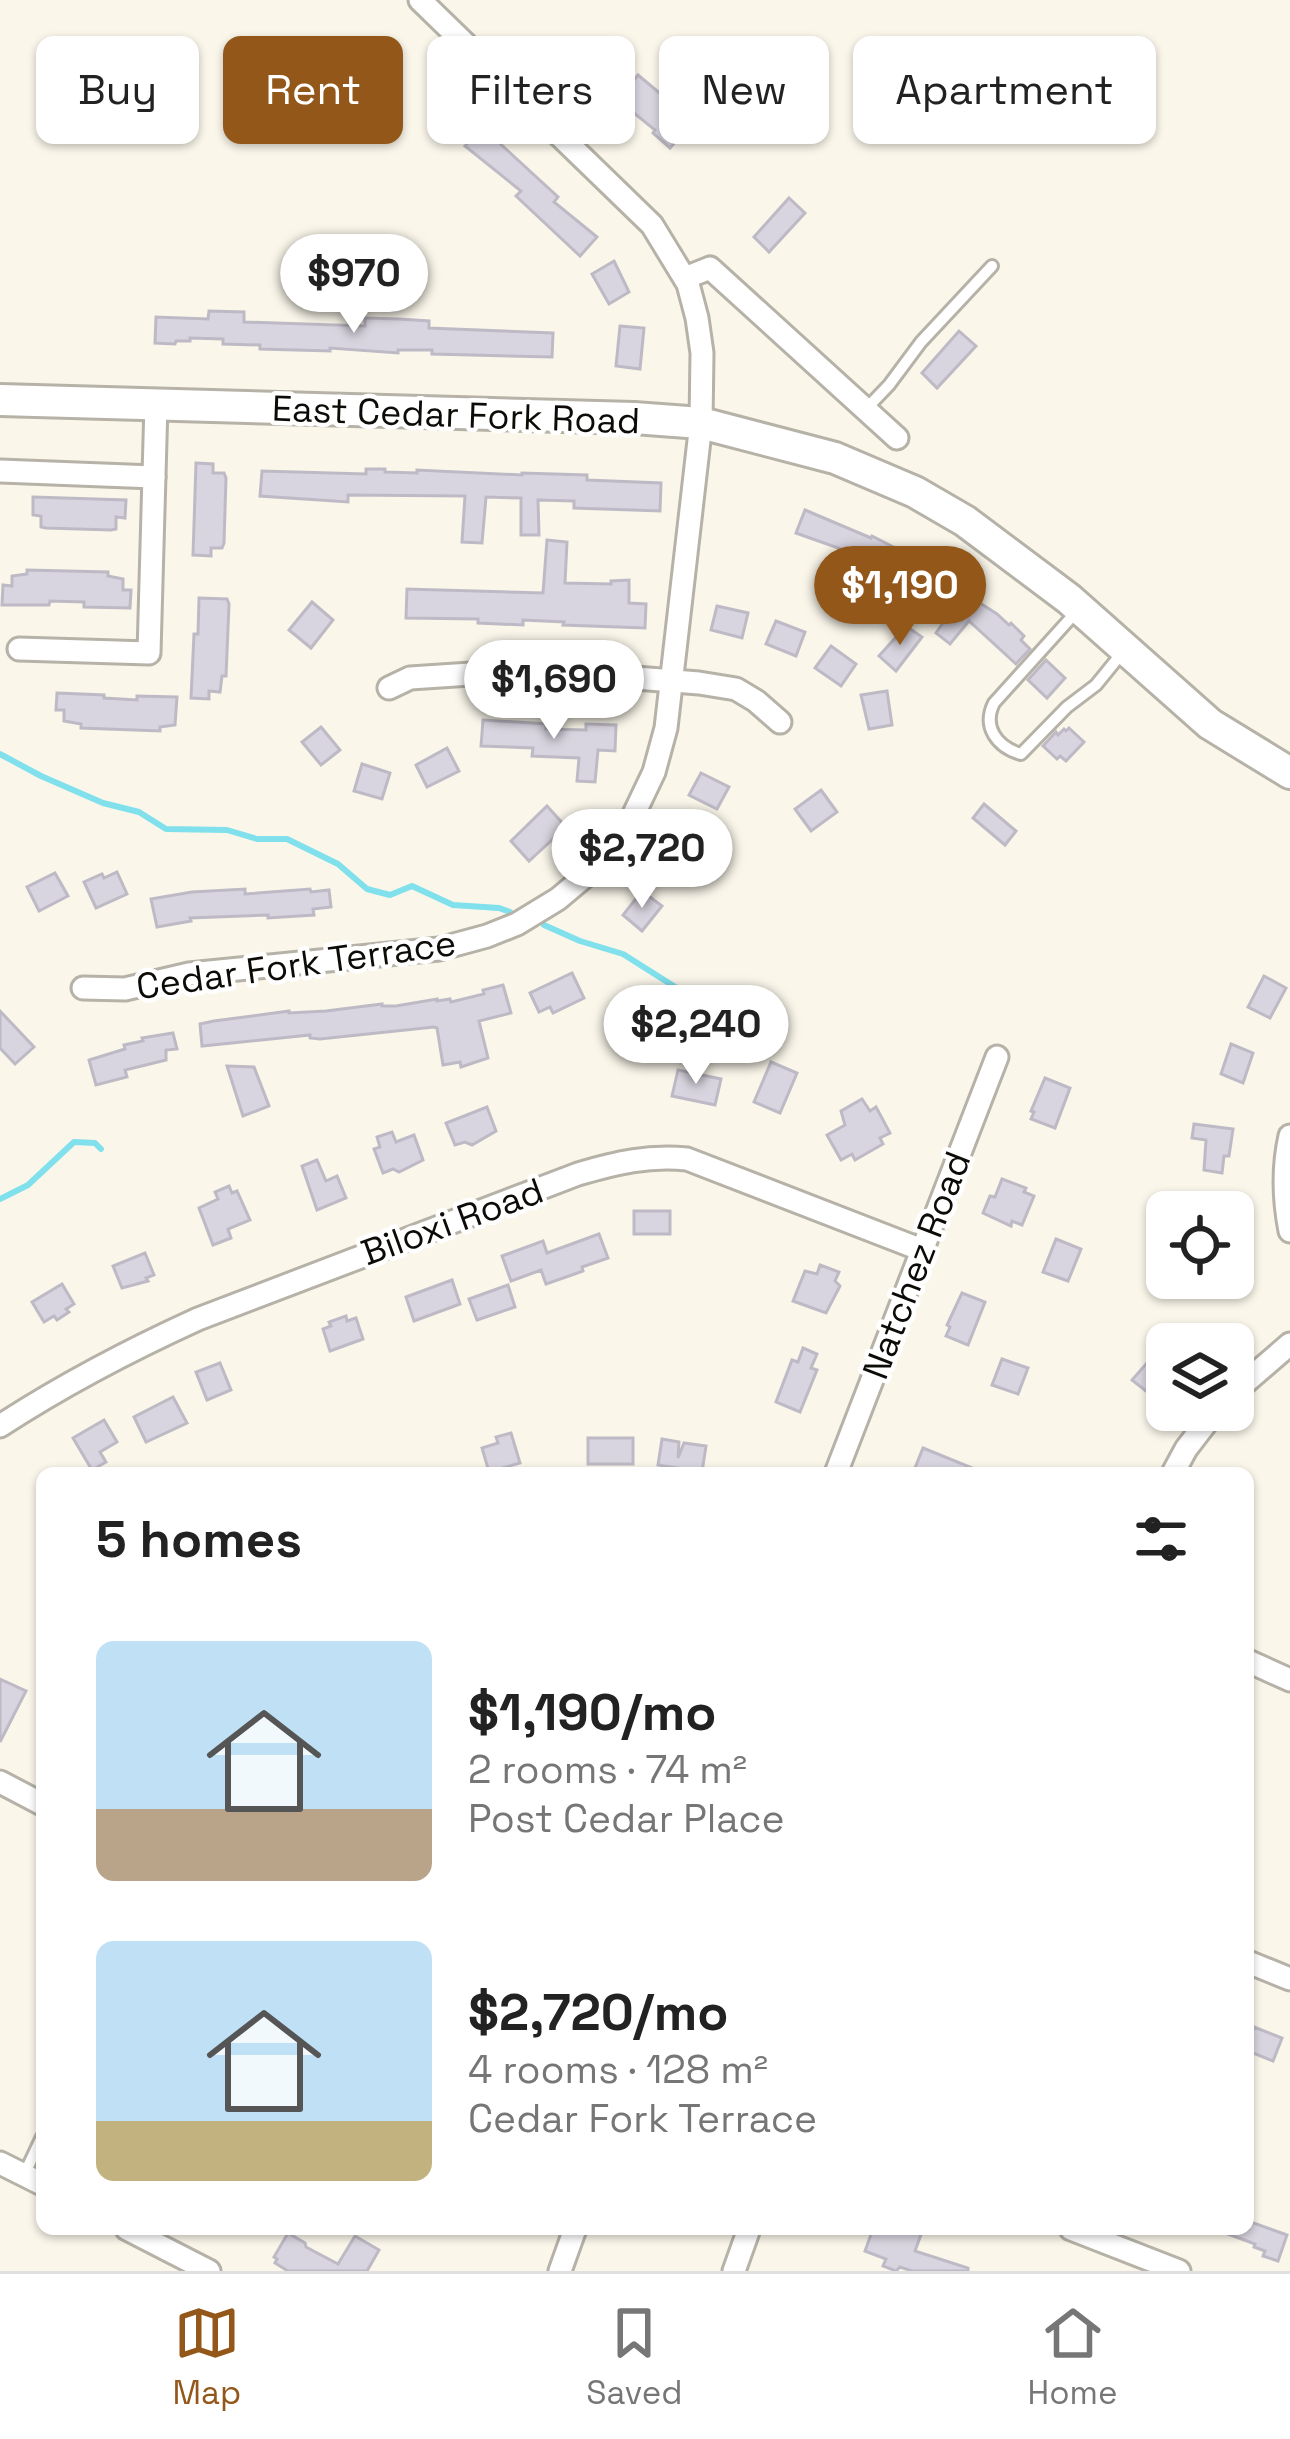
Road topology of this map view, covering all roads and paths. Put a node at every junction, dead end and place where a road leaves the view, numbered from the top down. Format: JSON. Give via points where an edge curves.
{"nodes":[{"id":1,"x":420,"y":0,"type":"edge"},
{"id":2,"x":992,"y":266,"type":"dead end"},
{"id":3,"x":685,"y":278,"type":"junction"},
{"id":4,"x":0,"y":400,"type":"edge"},
{"id":5,"x":156,"y":404,"type":"junction"},
{"id":6,"x":866,"y":409,"type":"junction"},
{"id":7,"x":700,"y":423,"type":"junction"},
{"id":8,"x":897,"y":438,"type":"dead end"},
{"id":9,"x":0,"y":471,"type":"edge"},
{"id":10,"x":154,"y":477,"type":"junction"},
{"id":11,"x":1079,"y":609,"type":"junction"},
{"id":12,"x":19,"y":649,"type":"dead end"},
{"id":13,"x":1125,"y":649,"type":"junction"},
{"id":14,"x":671,"y":681,"type":"junction"},
{"id":15,"x":389,"y":688,"type":"dead end"},
{"id":16,"x":780,"y":722,"type":"dead end"},
{"id":17,"x":1290,"y":772,"type":"edge"},
{"id":18,"x":83,"y":988,"type":"dead end"},
{"id":19,"x":997,"y":1057,"type":"dead end"},
{"id":20,"x":1290,"y":1136,"type":"edge"},
{"id":21,"x":1290,"y":1231,"type":"edge"},
{"id":22,"x":922,"y":1250,"type":"junction"},
{"id":23,"x":1290,"y":1344,"type":"edge"},
{"id":24,"x":1254,"y":1375,"type":"edge"},
{"id":25,"x":0,"y":1426,"type":"edge"},
{"id":26,"x":1200,"y":1431,"type":"edge"},
{"id":27,"x":838,"y":1467,"type":"edge"},
{"id":28,"x":1176,"y":1467,"type":"edge"},
{"id":29,"x":1254,"y":1663,"type":"edge"},
{"id":30,"x":1290,"y":1679,"type":"edge"},
{"id":31,"x":0,"y":1782,"type":"edge"},
{"id":32,"x":36,"y":1801,"type":"edge"},
{"id":33,"x":1254,"y":1964,"type":"edge"},
{"id":34,"x":1290,"y":1979,"type":"edge"},
{"id":35,"x":0,"y":2163,"type":"edge"},
{"id":36,"x":33,"y":2180,"type":"edge"},
{"id":37,"x":139,"y":2235,"type":"edge"},
{"id":38,"x":573,"y":2235,"type":"edge"},
{"id":39,"x":747,"y":2235,"type":"edge"},
{"id":40,"x":1086,"y":2235,"type":"edge"},
{"id":41,"x":209,"y":2271,"type":"edge"},
{"id":42,"x":560,"y":2271,"type":"edge"},
{"id":43,"x":734,"y":2271,"type":"edge"},
{"id":44,"x":1179,"y":2271,"type":"edge"}],
"edges":[{"from":1,"to":3,"type":"street","name":"Cedar Fork Terrace","via":[[652,225]]},
{"from":2,"to":6,"type":"lane"},
{"from":3,"to":6,"type":"street","via":[[710,268]]},
{"from":3,"to":7,"type":"street","name":"Cedar Fork Terrace","via":[[702,353]]},
{"from":4,"to":5,"type":"street","name":"East Cedar Fork Road"},
{"from":5,"to":7,"type":"street","name":"East Cedar Fork Road"},
{"from":5,"to":10,"type":"street"},
{"from":6,"to":8,"type":"street"},
{"from":7,"to":11,"type":"street","name":"East Cedar Fork Road","via":[[835,458],[901,486],[965,520]]},
{"from":7,"to":14,"type":"street","name":"Cedar Fork Terrace"},
{"from":9,"to":10,"type":"street"},
{"from":10,"to":12,"type":"street","via":[[149,653]]},
{"from":11,"to":13,"type":"street","name":"East Cedar Fork Road"},
{"from":11,"to":13,"type":"lane","via":[[994,704],[997,741],[1021,754]]},
{"from":13,"to":17,"type":"street","name":"East Cedar Fork Road","via":[[1210,724]]},
{"from":14,"to":15,"type":"street","via":[[486,673],[410,678]]},
{"from":14,"to":16,"type":"street","via":[[736,689]]},
{"from":14,"to":18,"type":"street","name":"Cedar Fork Terrace","via":[[654,772],[634,816],[589,873],[517,925],[439,949]]},
{"from":19,"to":22,"type":"street","name":"Natchez Road"},
{"from":20,"to":21,"type":"street"},
{"from":22,"to":25,"type":"street","name":"Biloxi Road","via":[[687,1159],[630,1159],[198,1318]]},
{"from":22,"to":27,"type":"street","name":"Natchez Road"},
{"from":23,"to":24,"type":"street"},
{"from":26,"to":28,"type":"street"},
{"from":29,"to":30,"type":"street"},
{"from":31,"to":32,"type":"street"},
{"from":33,"to":34,"type":"street"},
{"from":35,"to":36,"type":"street"},
{"from":37,"to":41,"type":"street"},
{"from":38,"to":42,"type":"street"},
{"from":39,"to":43,"type":"street"},
{"from":40,"to":44,"type":"street"}]}
